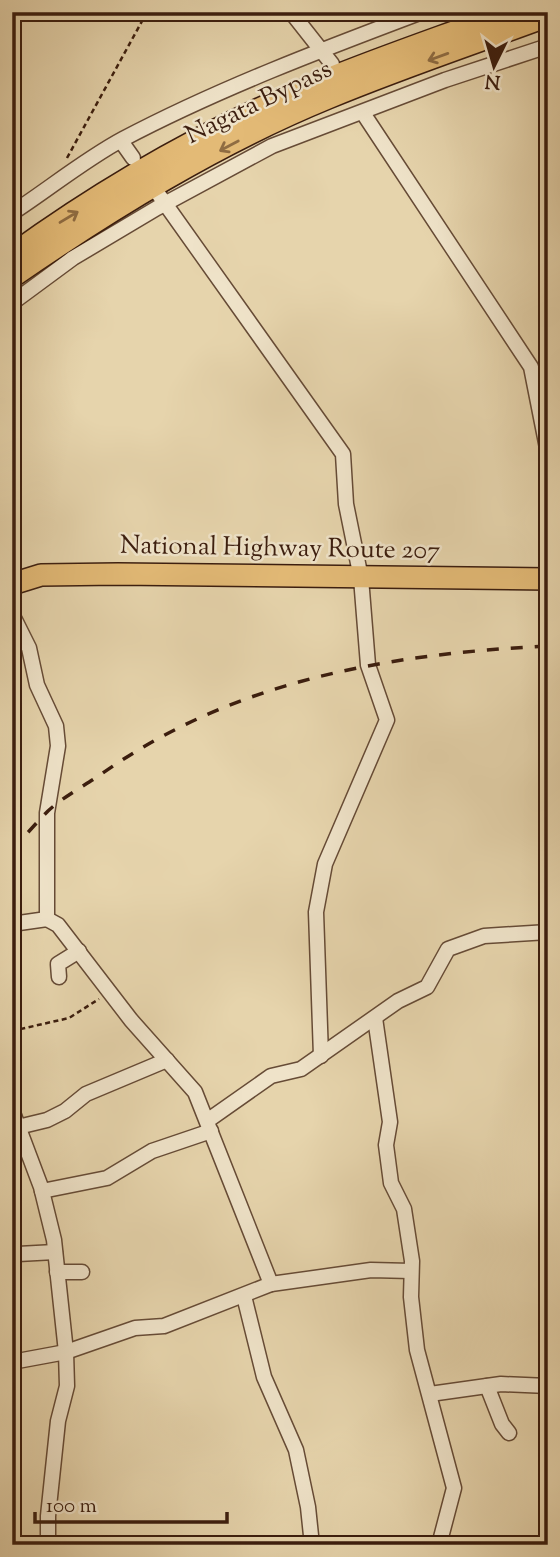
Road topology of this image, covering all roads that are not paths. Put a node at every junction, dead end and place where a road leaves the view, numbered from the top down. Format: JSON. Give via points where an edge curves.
{"nodes":[{"id":1,"x":291,"y":12,"type":"edge"},
{"id":2,"x":422,"y":12,"type":"edge"},
{"id":3,"x":508,"y":12,"type":"edge"},
{"id":4,"x":548,"y":16,"type":"edge"},
{"id":5,"x":548,"y":46,"type":"edge"},
{"id":6,"x":322,"y":50,"type":"junction"},
{"id":7,"x":331,"y":64,"type":"dead end"},
{"id":8,"x":363,"y":113,"type":"junction"},
{"id":9,"x":121,"y":141,"type":"junction"},
{"id":10,"x":133,"y":158,"type":"dead end"},
{"id":11,"x":162,"y":199,"type":"junction"},
{"id":12,"x":12,"y":213,"type":"edge"},
{"id":13,"x":12,"y":255,"type":"edge"},
{"id":14,"x":12,"y":277,"type":"edge"},
{"id":15,"x":12,"y":303,"type":"edge"},
{"id":16,"x":548,"y":453,"type":"edge"},
{"id":17,"x":361,"y":578,"type":"junction"},
{"id":18,"x":548,"y":579,"type":"edge"},
{"id":19,"x":12,"y":584,"type":"edge"},
{"id":20,"x":12,"y":614,"type":"edge"},
{"id":21,"x":47,"y":919,"type":"junction"},
{"id":22,"x":12,"y":924,"type":"edge"},
{"id":23,"x":548,"y":932,"type":"edge"},
{"id":24,"x":79,"y":951,"type":"junction"},
{"id":25,"x":58,"y":977,"type":"dead end"},
{"id":26,"x":375,"y":1018,"type":"junction"},
{"id":27,"x":321,"y":1056,"type":"junction"},
{"id":28,"x":167,"y":1060,"type":"junction"},
{"id":29,"x":12,"y":1110,"type":"edge"},
{"id":30,"x":209,"y":1126,"type":"junction"},
{"id":31,"x":18,"y":1127,"type":"junction"},
{"id":32,"x":42,"y":1191,"type":"junction"},
{"id":33,"x":55,"y":1252,"type":"junction"},
{"id":34,"x":18,"y":1254,"type":"dead end"},
{"id":35,"x":411,"y":1271,"type":"junction"},
{"id":36,"x":57,"y":1272,"type":"junction"},
{"id":37,"x":82,"y":1272,"type":"dead end"},
{"id":38,"x":271,"y":1283,"type":"junction"},
{"id":39,"x":244,"y":1296,"type":"junction"},
{"id":40,"x":66,"y":1352,"type":"junction"},
{"id":41,"x":12,"y":1362,"type":"edge"},
{"id":42,"x":487,"y":1386,"type":"junction"},
{"id":43,"x":548,"y":1386,"type":"edge"},
{"id":44,"x":430,"y":1394,"type":"junction"},
{"id":45,"x":509,"y":1433,"type":"dead end"},
{"id":46,"x":48,"y":1545,"type":"edge"},
{"id":47,"x":312,"y":1545,"type":"edge"},
{"id":48,"x":439,"y":1545,"type":"edge"}],
"edges":[{"from":1,"to":6,"type":"street"},
{"from":2,"to":6,"type":"street"},
{"from":13,"to":3,"type":"highway","name":"Nagata Bypass","one_way":true,"via":[[153,166],[232,124],[322,82]]},
{"from":4,"to":14,"type":"highway","name":"Nagata Bypass","one_way":true,"via":[[327,98],[246,136],[161,182]]},
{"from":5,"to":8,"type":"street"},
{"from":6,"to":7,"type":"street"},
{"from":6,"to":9,"type":"street"},
{"from":8,"to":11,"type":"street","via":[[272,146]]},
{"from":8,"to":16,"type":"street","via":[[531,367]]},
{"from":9,"to":10,"type":"street"},
{"from":9,"to":12,"type":"street"},
{"from":11,"to":15,"type":"street"},
{"from":11,"to":17,"type":"street","via":[[343,454],[346,504]]},
{"from":17,"to":18,"type":"highway","name":"National Highway Route 207"},
{"from":17,"to":19,"type":"highway","name":"National Highway Route 207","via":[[41,575]]},
{"from":17,"to":27,"type":"street","via":[[368,665],[387,720],[325,863],[316,912]]},
{"from":20,"to":21,"type":"street","via":[[56,726],[58,746],[47,813]]},
{"from":21,"to":22,"type":"street"},
{"from":21,"to":24,"type":"street","via":[[58,925]]},
{"from":23,"to":26,"type":"street","via":[[484,936],[447,949],[427,988]]},
{"from":24,"to":25,"type":"street","via":[[58,964]]},
{"from":24,"to":28,"type":"street"},
{"from":26,"to":27,"type":"street"},
{"from":26,"to":35,"type":"street","via":[[390,1122],[386,1145],[391,1183],[404,1209]]},
{"from":27,"to":30,"type":"street","via":[[300,1069],[271,1076]]},
{"from":28,"to":30,"type":"street","via":[[195,1092]]},
{"from":28,"to":31,"type":"street","via":[[86,1094],[47,1120]]},
{"from":29,"to":31,"type":"street"},
{"from":30,"to":32,"type":"street","via":[[152,1151],[107,1178]]},
{"from":30,"to":38,"type":"street"},
{"from":31,"to":32,"type":"street"},
{"from":32,"to":33,"type":"street"},
{"from":33,"to":34,"type":"street"},
{"from":33,"to":36,"type":"street"},
{"from":35,"to":38,"type":"street","via":[[371,1270]]},
{"from":35,"to":44,"type":"street","via":[[417,1350]]},
{"from":36,"to":37,"type":"street"},
{"from":36,"to":40,"type":"street"},
{"from":38,"to":39,"type":"street"},
{"from":39,"to":40,"type":"street","via":[[164,1326],[135,1328]]},
{"from":39,"to":47,"type":"street","via":[[264,1377],[296,1450]]},
{"from":40,"to":41,"type":"street"},
{"from":40,"to":46,"type":"street","via":[[67,1386],[58,1421]]},
{"from":42,"to":43,"type":"street"},
{"from":42,"to":44,"type":"street"},
{"from":42,"to":45,"type":"street"},
{"from":44,"to":48,"type":"street","via":[[454,1488]]}]}
